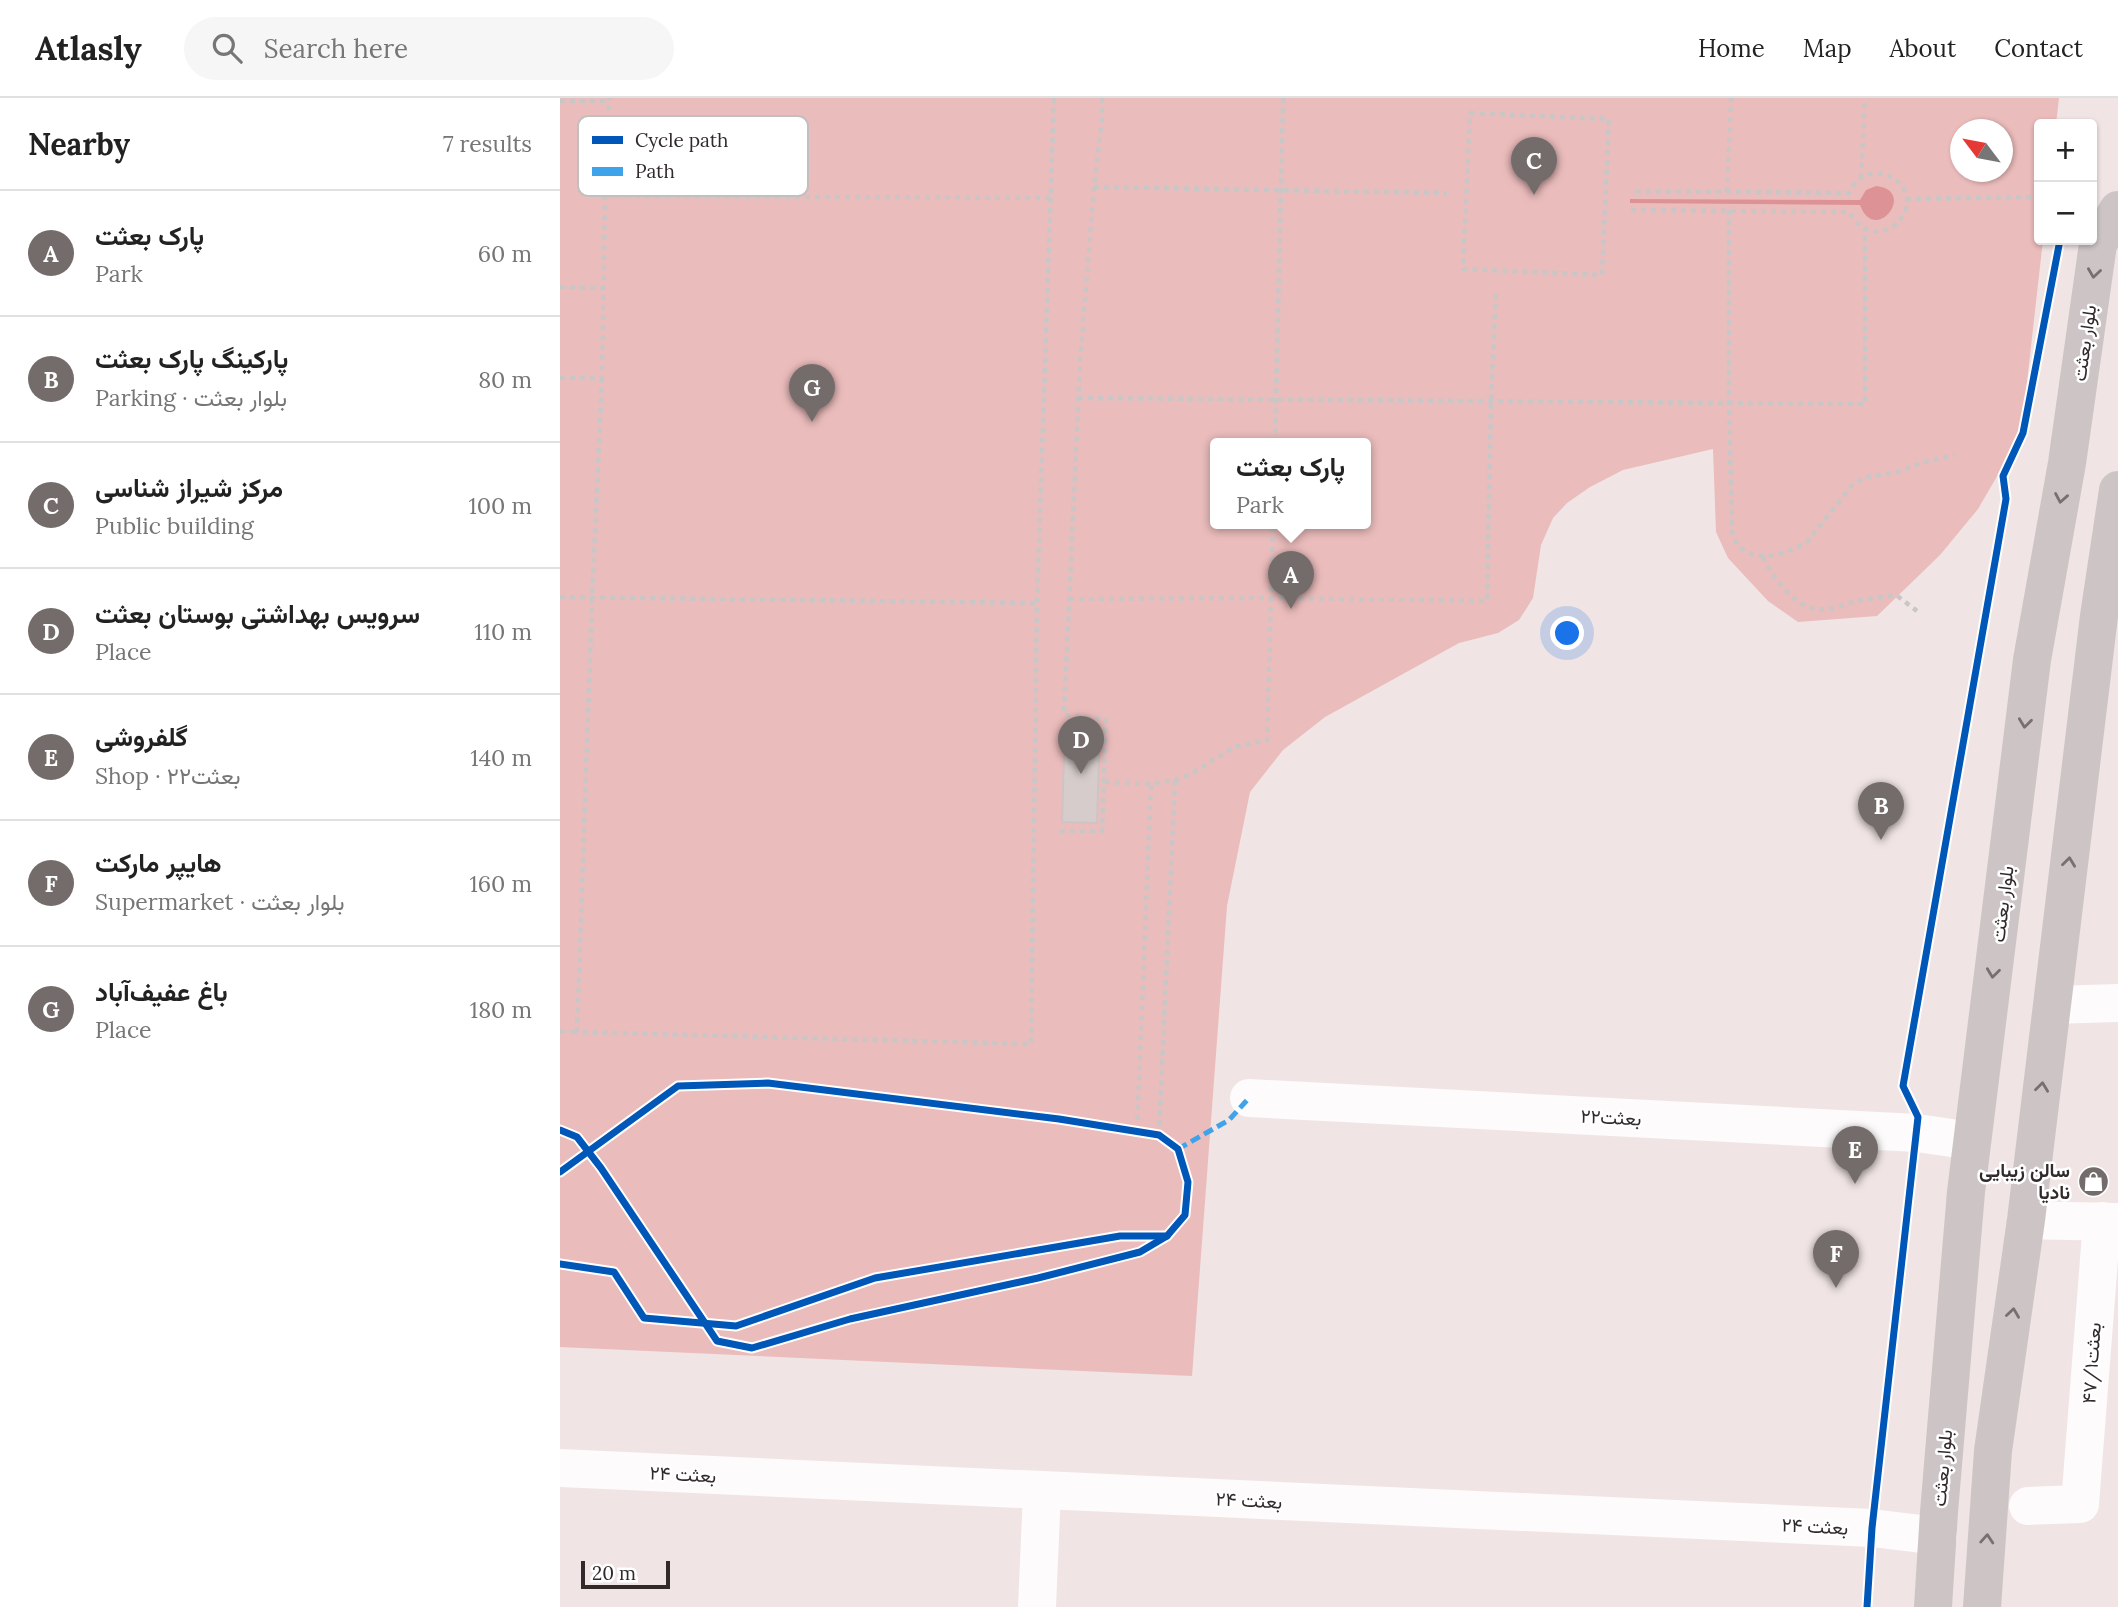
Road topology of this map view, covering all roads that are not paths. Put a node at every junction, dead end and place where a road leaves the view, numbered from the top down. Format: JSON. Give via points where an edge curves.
{"nodes":[{"id":1,"x":2118,"y":210,"type":"edge"},
{"id":2,"x":2118,"y":490,"type":"edge"},
{"id":3,"x":2109,"y":617,"type":"edge"},
{"id":4,"x":2118,"y":1003,"type":"edge"},
{"id":5,"x":2052,"y":1005,"type":"junction"},
{"id":6,"x":1249,"y":1098,"type":"dead end"},
{"id":7,"x":1972,"y":1141,"type":"junction"},
{"id":8,"x":2026,"y":1220,"type":"junction"},
{"id":9,"x":2110,"y":1221,"type":"edge"},
{"id":10,"x":560,"y":1468,"type":"edge"},
{"id":11,"x":1042,"y":1491,"type":"junction"},
{"id":12,"x":2028,"y":1506,"type":"dead end"},
{"id":13,"x":1938,"y":1536,"type":"junction"},
{"id":14,"x":1037,"y":1607,"type":"edge"},
{"id":15,"x":1933,"y":1607,"type":"edge"},
{"id":16,"x":1982,"y":1607,"type":"edge"}],
"edges":[{"from":1,"to":7,"type":"main road","name":"بلوار بعثت","one_way":true,"via":[[2098,244],[2067,463],[2032,660]]},
{"from":2,"to":3,"type":"main road"},
{"from":5,"to":3,"type":"main road","one_way":true},
{"from":4,"to":5,"type":"street"},
{"from":8,"to":5,"type":"main road","one_way":true},
{"from":6,"to":7,"type":"street","name":"بعثت۲۲","via":[[1917,1133]]},
{"from":7,"to":13,"type":"main road","name":"بلوار بعثت"},
{"from":8,"to":9,"type":"street"},
{"from":16,"to":8,"type":"main road","one_way":true,"via":[[1993,1451]]},
{"from":9,"to":12,"type":"street","name":"بعثت۴۷/۱","via":[[2080,1504]]},
{"from":10,"to":11,"type":"street","name":"بعثت ۲۴"},
{"from":11,"to":13,"type":"street","name":"بعثت ۲۴","via":[[1858,1527]]},
{"from":11,"to":14,"type":"street"},
{"from":13,"to":15,"type":"main road","name":"بلوار بعثت"}]}
